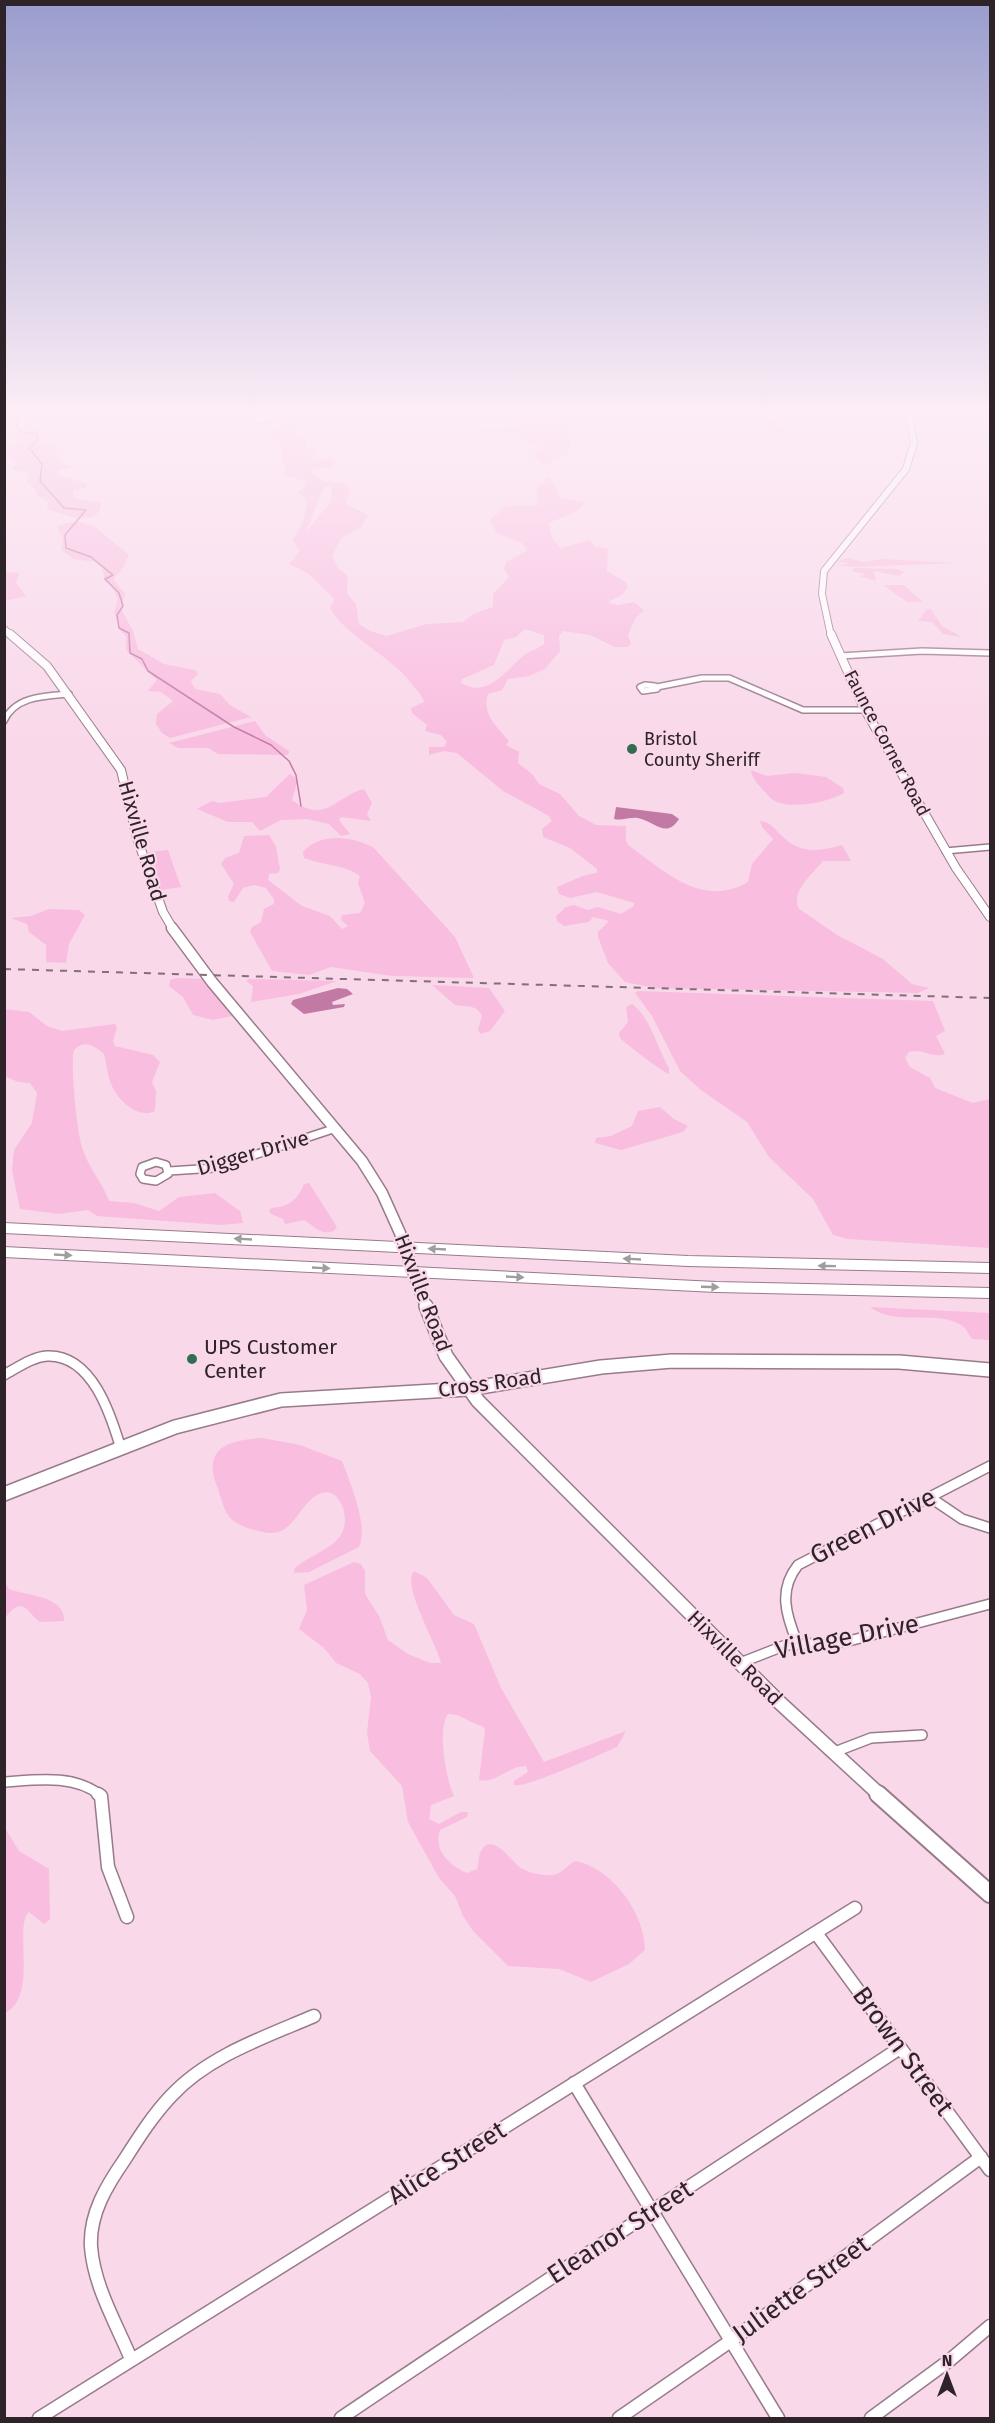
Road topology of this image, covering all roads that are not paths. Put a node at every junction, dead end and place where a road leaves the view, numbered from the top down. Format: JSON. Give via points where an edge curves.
{"nodes":[{"id":1,"x":864,"y":520,"type":"edge"},
{"id":2,"x":4,"y":629,"type":"edge"},
{"id":3,"x":990,"y":652,"type":"edge"},
{"id":4,"x":840,"y":656,"type":"junction"},
{"id":5,"x":657,"y":687,"type":"dead end"},
{"id":6,"x":69,"y":693,"type":"junction"},
{"id":7,"x":866,"y":710,"type":"junction"},
{"id":8,"x":4,"y":721,"type":"edge"},
{"id":9,"x":990,"y":847,"type":"edge"},
{"id":10,"x":945,"y":851,"type":"junction"},
{"id":11,"x":990,"y":917,"type":"edge"},
{"id":12,"x":336,"y":1128,"type":"junction"},
{"id":13,"x":169,"y":1171,"type":"dead end"},
{"id":14,"x":4,"y":1227,"type":"edge"},
{"id":15,"x":4,"y":1252,"type":"edge"},
{"id":16,"x":990,"y":1259,"type":"edge"},
{"id":17,"x":858,"y":1267,"type":"junction"},
{"id":18,"x":990,"y":1268,"type":"edge"},
{"id":19,"x":916,"y":1292,"type":"junction"},
{"id":20,"x":990,"y":1293,"type":"edge"},
{"id":21,"x":990,"y":1301,"type":"edge"},
{"id":22,"x":990,"y":1370,"type":"edge"},
{"id":23,"x":4,"y":1375,"type":"edge"},
{"id":24,"x":468,"y":1389,"type":"junction"},
{"id":25,"x":121,"y":1449,"type":"junction"},
{"id":26,"x":990,"y":1466,"type":"edge"},
{"id":27,"x":4,"y":1494,"type":"edge"},
{"id":28,"x":931,"y":1498,"type":"junction"},
{"id":29,"x":990,"y":1528,"type":"edge"},
{"id":30,"x":990,"y":1604,"type":"edge"},
{"id":31,"x":797,"y":1642,"type":"junction"},
{"id":32,"x":740,"y":1663,"type":"junction"},
{"id":33,"x":922,"y":1735,"type":"dead end"},
{"id":34,"x":832,"y":1753,"type":"junction"},
{"id":35,"x":4,"y":1782,"type":"edge"},
{"id":36,"x":990,"y":1894,"type":"edge"},
{"id":37,"x":855,"y":1908,"type":"dead end"},
{"id":38,"x":127,"y":1917,"type":"dead end"},
{"id":39,"x":816,"y":1933,"type":"junction"},
{"id":40,"x":314,"y":2016,"type":"dead end"},
{"id":41,"x":900,"y":2048,"type":"junction"},
{"id":42,"x":574,"y":2083,"type":"junction"},
{"id":43,"x":981,"y":2157,"type":"junction"},
{"id":44,"x":990,"y":2169,"type":"edge"},
{"id":45,"x":654,"y":2211,"type":"junction"},
{"id":46,"x":990,"y":2326,"type":"edge"},
{"id":47,"x":732,"y":2340,"type":"junction"},
{"id":48,"x":131,"y":2359,"type":"junction"},
{"id":49,"x":39,"y":2418,"type":"edge"},
{"id":50,"x":341,"y":2418,"type":"edge"},
{"id":51,"x":620,"y":2418,"type":"edge"},
{"id":52,"x":778,"y":2418,"type":"edge"},
{"id":53,"x":872,"y":2418,"type":"edge"}],
"edges":[{"from":1,"to":4,"type":"street","name":"Faunce Corner Road","via":[[824,570],[821,585],[832,638]]},
{"from":2,"to":6,"type":"street","name":"Hixville Road","via":[[35,653]]},
{"from":3,"to":4,"type":"street"},
{"from":4,"to":7,"type":"street","name":"Faunce Corner Road"},
{"from":5,"to":7,"type":"street","via":[[702,678],[729,678],[803,710]]},
{"from":6,"to":8,"type":"street","via":[[28,699],[8,713]]},
{"from":6,"to":12,"type":"street","name":"Hixville Road","via":[[121,770],[135,832],[168,922],[212,982]]},
{"from":7,"to":10,"type":"street","name":"Faunce Corner Road"},
{"from":9,"to":10,"type":"street"},
{"from":10,"to":11,"type":"street","name":"Faunce Corner Road"},
{"from":12,"to":13,"type":"street","name":"Digger Drive","via":[[214,1168]]},
{"from":12,"to":24,"type":"street","name":"Hixville Road","bridge":true,"via":[[375,1179],[400,1233],[442,1348]]},
{"from":17,"to":14,"type":"highway","one_way":true},
{"from":15,"to":19,"type":"highway","one_way":true,"via":[[685,1286]]},
{"from":16,"to":17,"type":"highway"},
{"from":17,"to":18,"type":"highway"},
{"from":19,"to":20,"type":"highway"},
{"from":19,"to":21,"type":"highway"},
{"from":22,"to":24,"type":"street","name":"Cross Road","via":[[921,1363],[672,1360],[592,1368]]},
{"from":23,"to":25,"type":"street","via":[[43,1357],[66,1360],[95,1386]]},
{"from":24,"to":25,"type":"street","name":"Cross Road","via":[[272,1402],[215,1416]]},
{"from":24,"to":32,"type":"street","name":"Hixville Road"},
{"from":25,"to":27,"type":"street","name":"Cross Road"},
{"from":26,"to":28,"type":"street","name":"Green Drive"},
{"from":28,"to":29,"type":"street","via":[[962,1519]]},
{"from":28,"to":31,"type":"street","name":"Green Drive","via":[[810,1557],[794,1570],[785,1586],[784,1599]]},
{"from":30,"to":31,"type":"street","name":"Village Drive","via":[[845,1642]]},
{"from":31,"to":32,"type":"street","name":"Village Drive"},
{"from":32,"to":34,"type":"street","name":"Hixville Road"},
{"from":33,"to":34,"type":"street","via":[[871,1738]]},
{"from":34,"to":36,"type":"street","name":"Hixville Road"},
{"from":35,"to":38,"type":"street","via":[[52,1780],[78,1784],[99,1794],[108,1867]]},
{"from":37,"to":39,"type":"street","name":"Alice Street"},
{"from":39,"to":41,"type":"street","name":"Brown Street"},
{"from":39,"to":42,"type":"street","name":"Alice Street"},
{"from":40,"to":48,"type":"street","via":[[230,2054],[176,2092],[158,2111],[101,2194],[90,2247]]},
{"from":41,"to":43,"type":"street","name":"Brown Street"},
{"from":41,"to":45,"type":"street","name":"Eleanor Street"},
{"from":42,"to":45,"type":"street"},
{"from":42,"to":48,"type":"street","name":"Alice Street"},
{"from":43,"to":44,"type":"street","name":"Brown Street"},
{"from":43,"to":47,"type":"street","name":"Juliette Street"},
{"from":45,"to":47,"type":"street"},
{"from":45,"to":50,"type":"street","name":"Eleanor Street"},
{"from":46,"to":53,"type":"street"},
{"from":47,"to":51,"type":"street","name":"Juliette Street"},
{"from":47,"to":52,"type":"street"},
{"from":48,"to":49,"type":"street","name":"Alice Street"}]}
